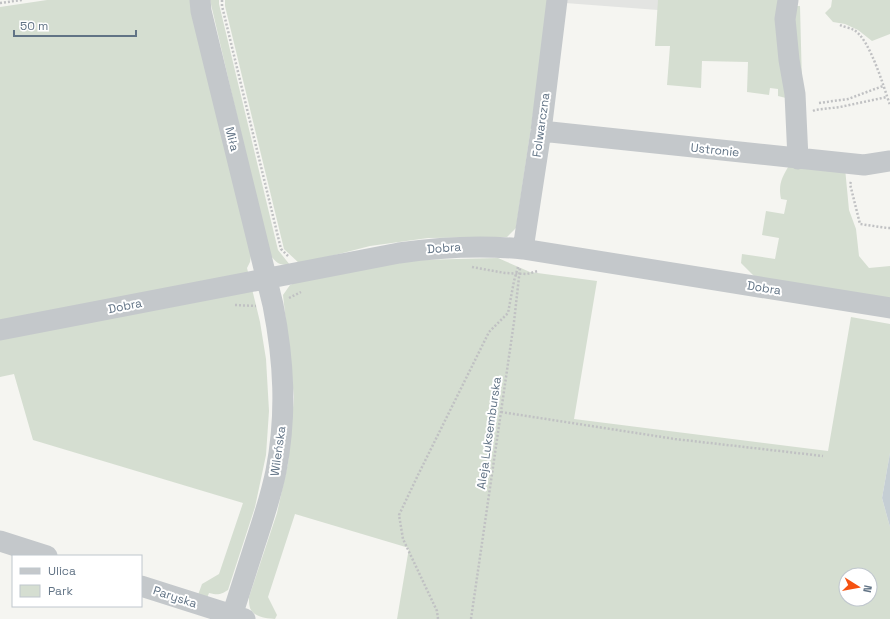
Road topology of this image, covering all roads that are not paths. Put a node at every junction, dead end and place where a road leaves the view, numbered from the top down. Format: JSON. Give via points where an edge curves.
{"nodes":[{"id":1,"x":200,"y":0,"type":"edge"},
{"id":2,"x":557,"y":0,"type":"edge"},
{"id":3,"x":788,"y":0,"type":"edge"},
{"id":4,"x":541,"y":131,"type":"junction"},
{"id":5,"x":798,"y":159,"type":"junction"},
{"id":6,"x":890,"y":162,"type":"edge"},
{"id":7,"x":523,"y":249,"type":"junction"},
{"id":8,"x":266,"y":278,"type":"junction"},
{"id":9,"x":890,"y":308,"type":"edge"},
{"id":10,"x":0,"y":330,"type":"edge"},
{"id":11,"x":0,"y":541,"type":"edge"},
{"id":12,"x":44,"y":555,"type":"edge"},
{"id":13,"x":142,"y":586,"type":"edge"},
{"id":14,"x":236,"y":618,"type":"edge"}],
"edges":[{"from":1,"to":8,"type":"street","name":"Miła"},
{"from":2,"to":4,"type":"street","name":"Folwarczna"},
{"from":3,"to":5,"type":"street","via":[[785,19],[795,94]]},
{"from":4,"to":5,"type":"street","name":"Ustronie"},
{"from":4,"to":7,"type":"street","name":"Folwarczna"},
{"from":5,"to":6,"type":"street","name":"Ustronie","via":[[864,166]]},
{"from":7,"to":8,"type":"street","name":"Dobra","via":[[483,246],[426,249]]},
{"from":7,"to":9,"type":"street","name":"Dobra"},
{"from":8,"to":10,"type":"street","name":"Dobra"},
{"from":8,"to":14,"type":"street","name":"Wileńska","via":[[281,355],[281,439],[269,502]]},
{"from":11,"to":12,"type":"street"},
{"from":13,"to":14,"type":"street","name":"Paryska"}]}
